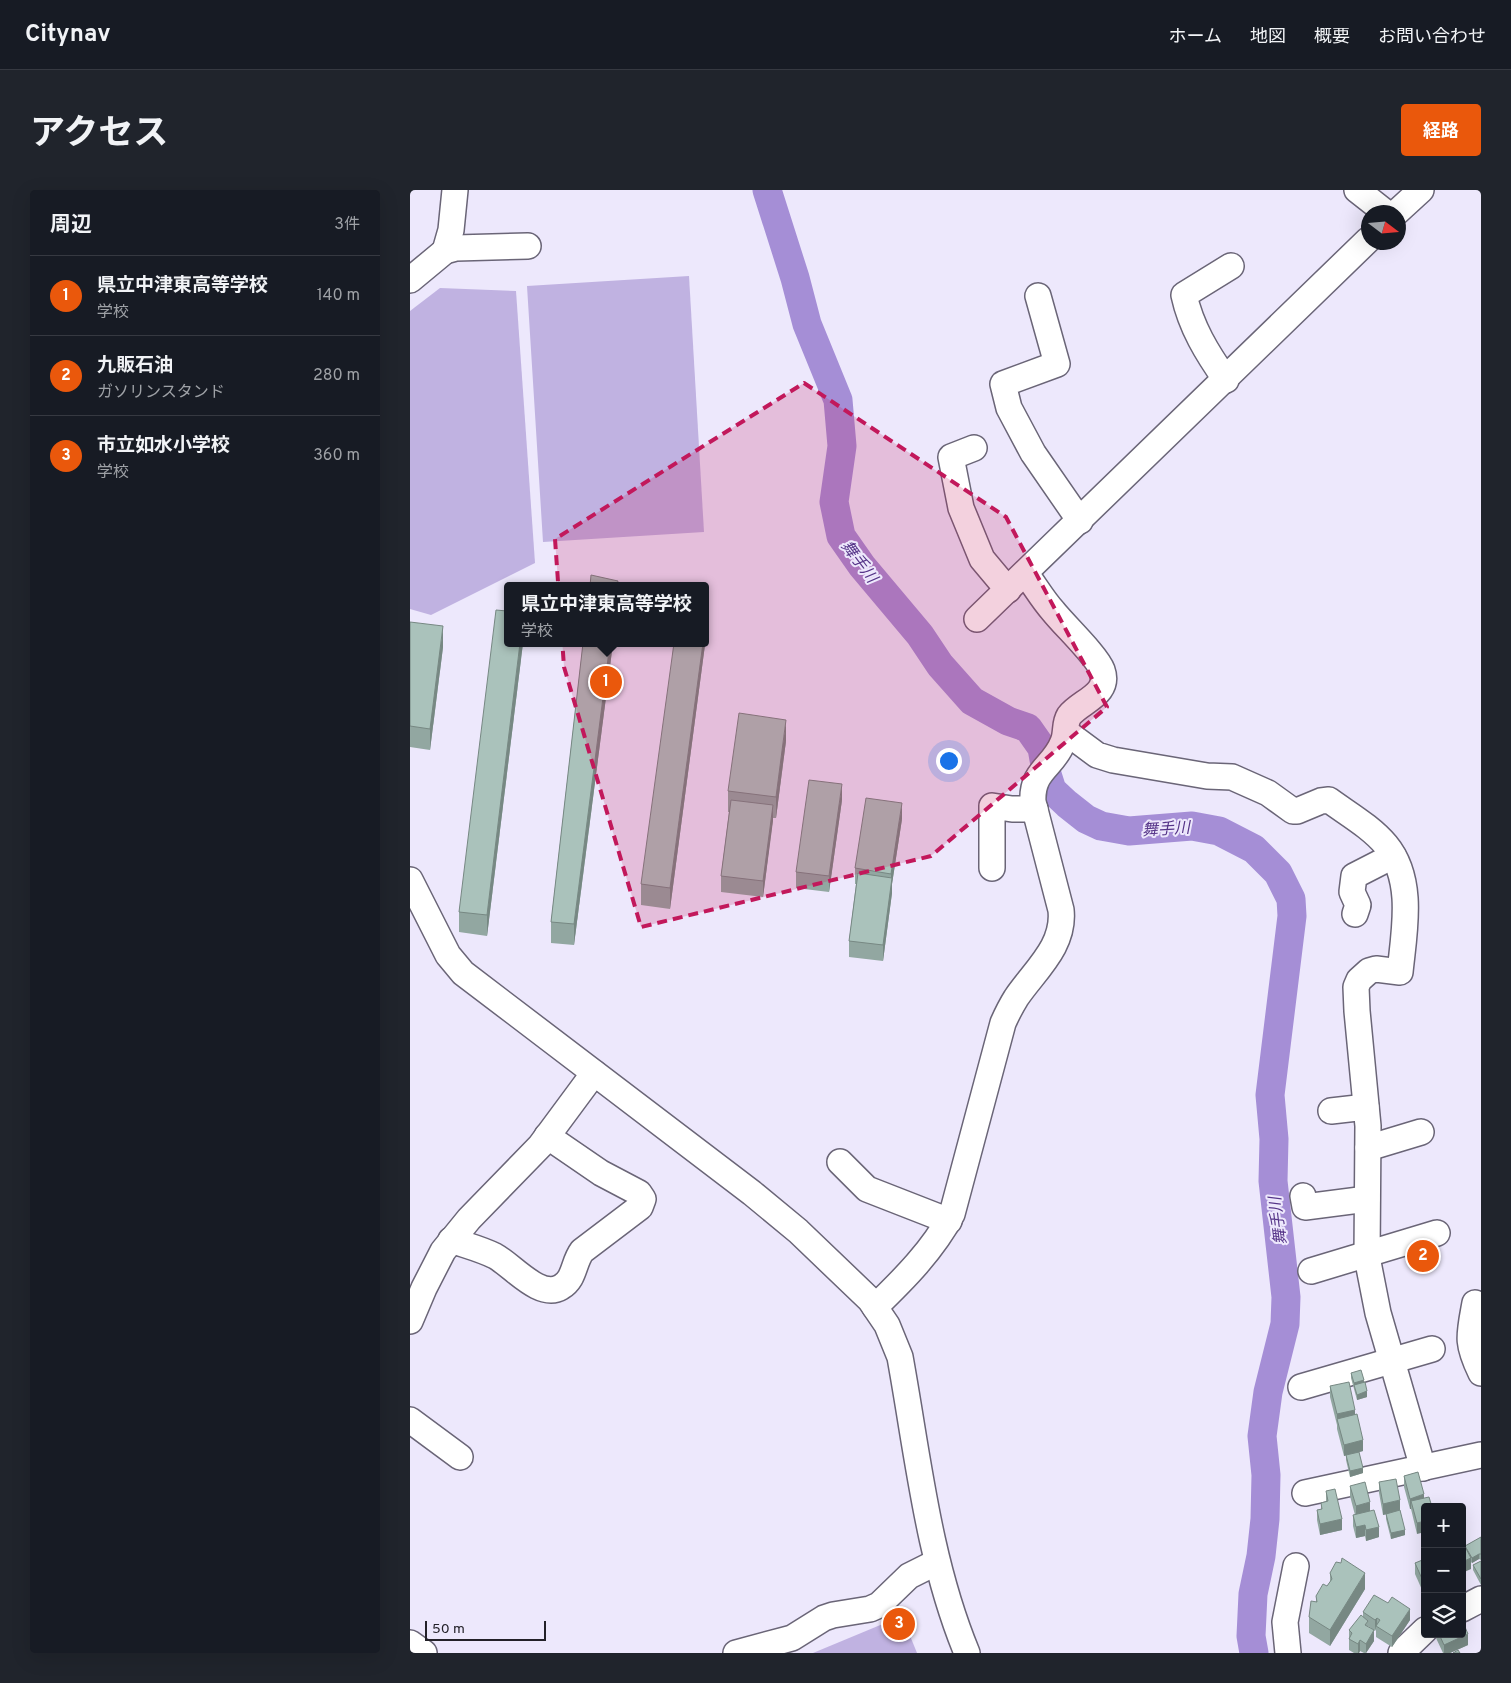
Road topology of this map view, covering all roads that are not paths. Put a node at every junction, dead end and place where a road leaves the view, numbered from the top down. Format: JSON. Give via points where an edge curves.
{"nodes":[{"id":1,"x":455,"y":190,"type":"edge"},
{"id":2,"x":1357,"y":190,"type":"edge"},
{"id":3,"x":1421,"y":190,"type":"edge"},
{"id":4,"x":1376,"y":205,"type":"edge"},
{"id":5,"x":1405,"y":205,"type":"edge"},
{"id":6,"x":528,"y":246,"type":"dead end"},
{"id":7,"x":1361,"y":247,"type":"edge"},
{"id":8,"x":445,"y":251,"type":"junction"},
{"id":9,"x":1231,"y":266,"type":"dead end"},
{"id":10,"x":410,"y":280,"type":"edge"},
{"id":11,"x":1038,"y":296,"type":"dead end"},
{"id":12,"x":1226,"y":380,"type":"junction"},
{"id":13,"x":974,"y":448,"type":"dead end"},
{"id":14,"x":1080,"y":521,"type":"junction"},
{"id":15,"x":1026,"y":574,"type":"junction"},
{"id":16,"x":1008,"y":590,"type":"junction"},
{"id":17,"x":977,"y":619,"type":"dead end"},
{"id":18,"x":1066,"y":732,"type":"junction"},
{"id":19,"x":1035,"y":809,"type":"junction"},
{"id":20,"x":1393,"y":856,"type":"junction"},
{"id":21,"x":992,"y":868,"type":"dead end"},
{"id":22,"x":410,"y":880,"type":"edge"},
{"id":23,"x":1355,"y":914,"type":"dead end"},
{"id":24,"x":594,"y":1073,"type":"junction"},
{"id":25,"x":1366,"y":1107,"type":"junction"},
{"id":26,"x":1331,"y":1111,"type":"dead end"},
{"id":27,"x":1421,"y":1132,"type":"dead end"},
{"id":28,"x":547,"y":1136,"type":"junction"},
{"id":29,"x":1368,"y":1148,"type":"junction"},
{"id":30,"x":840,"y":1162,"type":"dead end"},
{"id":31,"x":1303,"y":1196,"type":"dead end"},
{"id":32,"x":1367,"y":1199,"type":"junction"},
{"id":33,"x":949,"y":1221,"type":"junction"},
{"id":34,"x":1437,"y":1233,"type":"dead end"},
{"id":35,"x":451,"y":1240,"type":"junction"},
{"id":36,"x":1367,"y":1255,"type":"junction"},
{"id":37,"x":1312,"y":1272,"type":"dead end"},
{"id":38,"x":1475,"y":1303,"type":"dead end"},
{"id":39,"x":875,"y":1307,"type":"junction"},
{"id":40,"x":410,"y":1321,"type":"edge"},
{"id":41,"x":1432,"y":1348,"type":"dead end"},
{"id":42,"x":1391,"y":1360,"type":"junction"},
{"id":43,"x":1481,"y":1373,"type":"edge"},
{"id":44,"x":1301,"y":1387,"type":"dead end"},
{"id":45,"x":410,"y":1420,"type":"edge"},
{"id":46,"x":1481,"y":1455,"type":"edge"},
{"id":47,"x":460,"y":1456,"type":"dead end"},
{"id":48,"x":1423,"y":1468,"type":"junction"},
{"id":49,"x":1305,"y":1493,"type":"dead end"},
{"id":50,"x":937,"y":1562,"type":"junction"},
{"id":51,"x":1296,"y":1566,"type":"dead end"},
{"id":52,"x":1481,"y":1599,"type":"edge"},
{"id":53,"x":1466,"y":1607,"type":"edge"},
{"id":54,"x":1421,"y":1634,"type":"edge"},
{"id":55,"x":410,"y":1643,"type":"edge"},
{"id":56,"x":424,"y":1653,"type":"edge"},
{"id":57,"x":736,"y":1653,"type":"edge"},
{"id":58,"x":967,"y":1653,"type":"edge"},
{"id":59,"x":1288,"y":1653,"type":"edge"},
{"id":60,"x":1401,"y":1653,"type":"edge"}],
"edges":[{"from":1,"to":8,"type":"street","via":[[451,230]]},
{"from":2,"to":4,"type":"street"},
{"from":3,"to":5,"type":"street"},
{"from":6,"to":8,"type":"street"},
{"from":7,"to":12,"type":"street"},
{"from":8,"to":10,"type":"street"},
{"from":9,"to":12,"type":"street","via":[[1184,295],[1188,314],[1207,354]]},
{"from":11,"to":14,"type":"street","via":[[1057,364],[1003,384],[1008,408],[1033,453]]},
{"from":12,"to":14,"type":"street"},
{"from":13,"to":16,"type":"street","via":[[951,457],[961,508],[982,559]]},
{"from":14,"to":15,"type":"street"},
{"from":15,"to":16,"type":"street"},
{"from":15,"to":18,"type":"street","via":[[1052,610],[1100,664],[1103,672],[1099,692],[1071,714]]},
{"from":16,"to":17,"type":"street"},
{"from":18,"to":19,"type":"street","via":[[1063,743],[1034,784]]},
{"from":18,"to":20,"type":"street","via":[[1097,754],[1113,760],[1232,777],[1268,793],[1293,811],[1329,800],[1378,837]]},
{"from":19,"to":21,"type":"street","via":[[992,806]]},
{"from":19,"to":33,"type":"street","via":[[1061,910],[1060,933],[1003,1023]]},
{"from":20,"to":23,"type":"street","via":[[1354,876],[1352,892],[1358,905]]},
{"from":20,"to":25,"type":"street","via":[[1402,879],[1406,911],[1400,972],[1368,971],[1356,987]]},
{"from":22,"to":24,"type":"street","via":[[455,965]]},
{"from":24,"to":28,"type":"street"},
{"from":24,"to":39,"type":"street","via":[[798,1231]]},
{"from":25,"to":26,"type":"street"},
{"from":25,"to":29,"type":"street"},
{"from":27,"to":29,"type":"street"},
{"from":28,"to":35,"type":"street"},
{"from":28,"to":35,"type":"street","via":[[594,1169],[638,1193],[643,1199],[640,1207],[582,1251],[570,1278],[557,1289],[536,1286],[497,1257]]},
{"from":29,"to":32,"type":"street"},
{"from":30,"to":33,"type":"street","via":[[867,1189]]},
{"from":31,"to":32,"type":"street","via":[[1305,1207]]},
{"from":32,"to":36,"type":"street"},
{"from":33,"to":39,"type":"street","via":[[917,1266]]},
{"from":34,"to":36,"type":"street"},
{"from":35,"to":40,"type":"street","via":[[436,1264]]},
{"from":36,"to":37,"type":"street"},
{"from":36,"to":42,"type":"street"},
{"from":38,"to":43,"type":"street","via":[[1469,1339]]},
{"from":39,"to":50,"type":"street","via":[[888,1325],[900,1356]]},
{"from":41,"to":42,"type":"street"},
{"from":42,"to":44,"type":"street"},
{"from":42,"to":48,"type":"street"},
{"from":45,"to":47,"type":"street"},
{"from":46,"to":48,"type":"street"},
{"from":48,"to":49,"type":"street"},
{"from":50,"to":57,"type":"street","via":[[909,1576],[878,1606],[833,1615],[792,1638]]},
{"from":50,"to":58,"type":"street"},
{"from":51,"to":59,"type":"street","via":[[1285,1622]]},
{"from":52,"to":53,"type":"street"},
{"from":54,"to":60,"type":"street"},
{"from":55,"to":56,"type":"street"}]}
